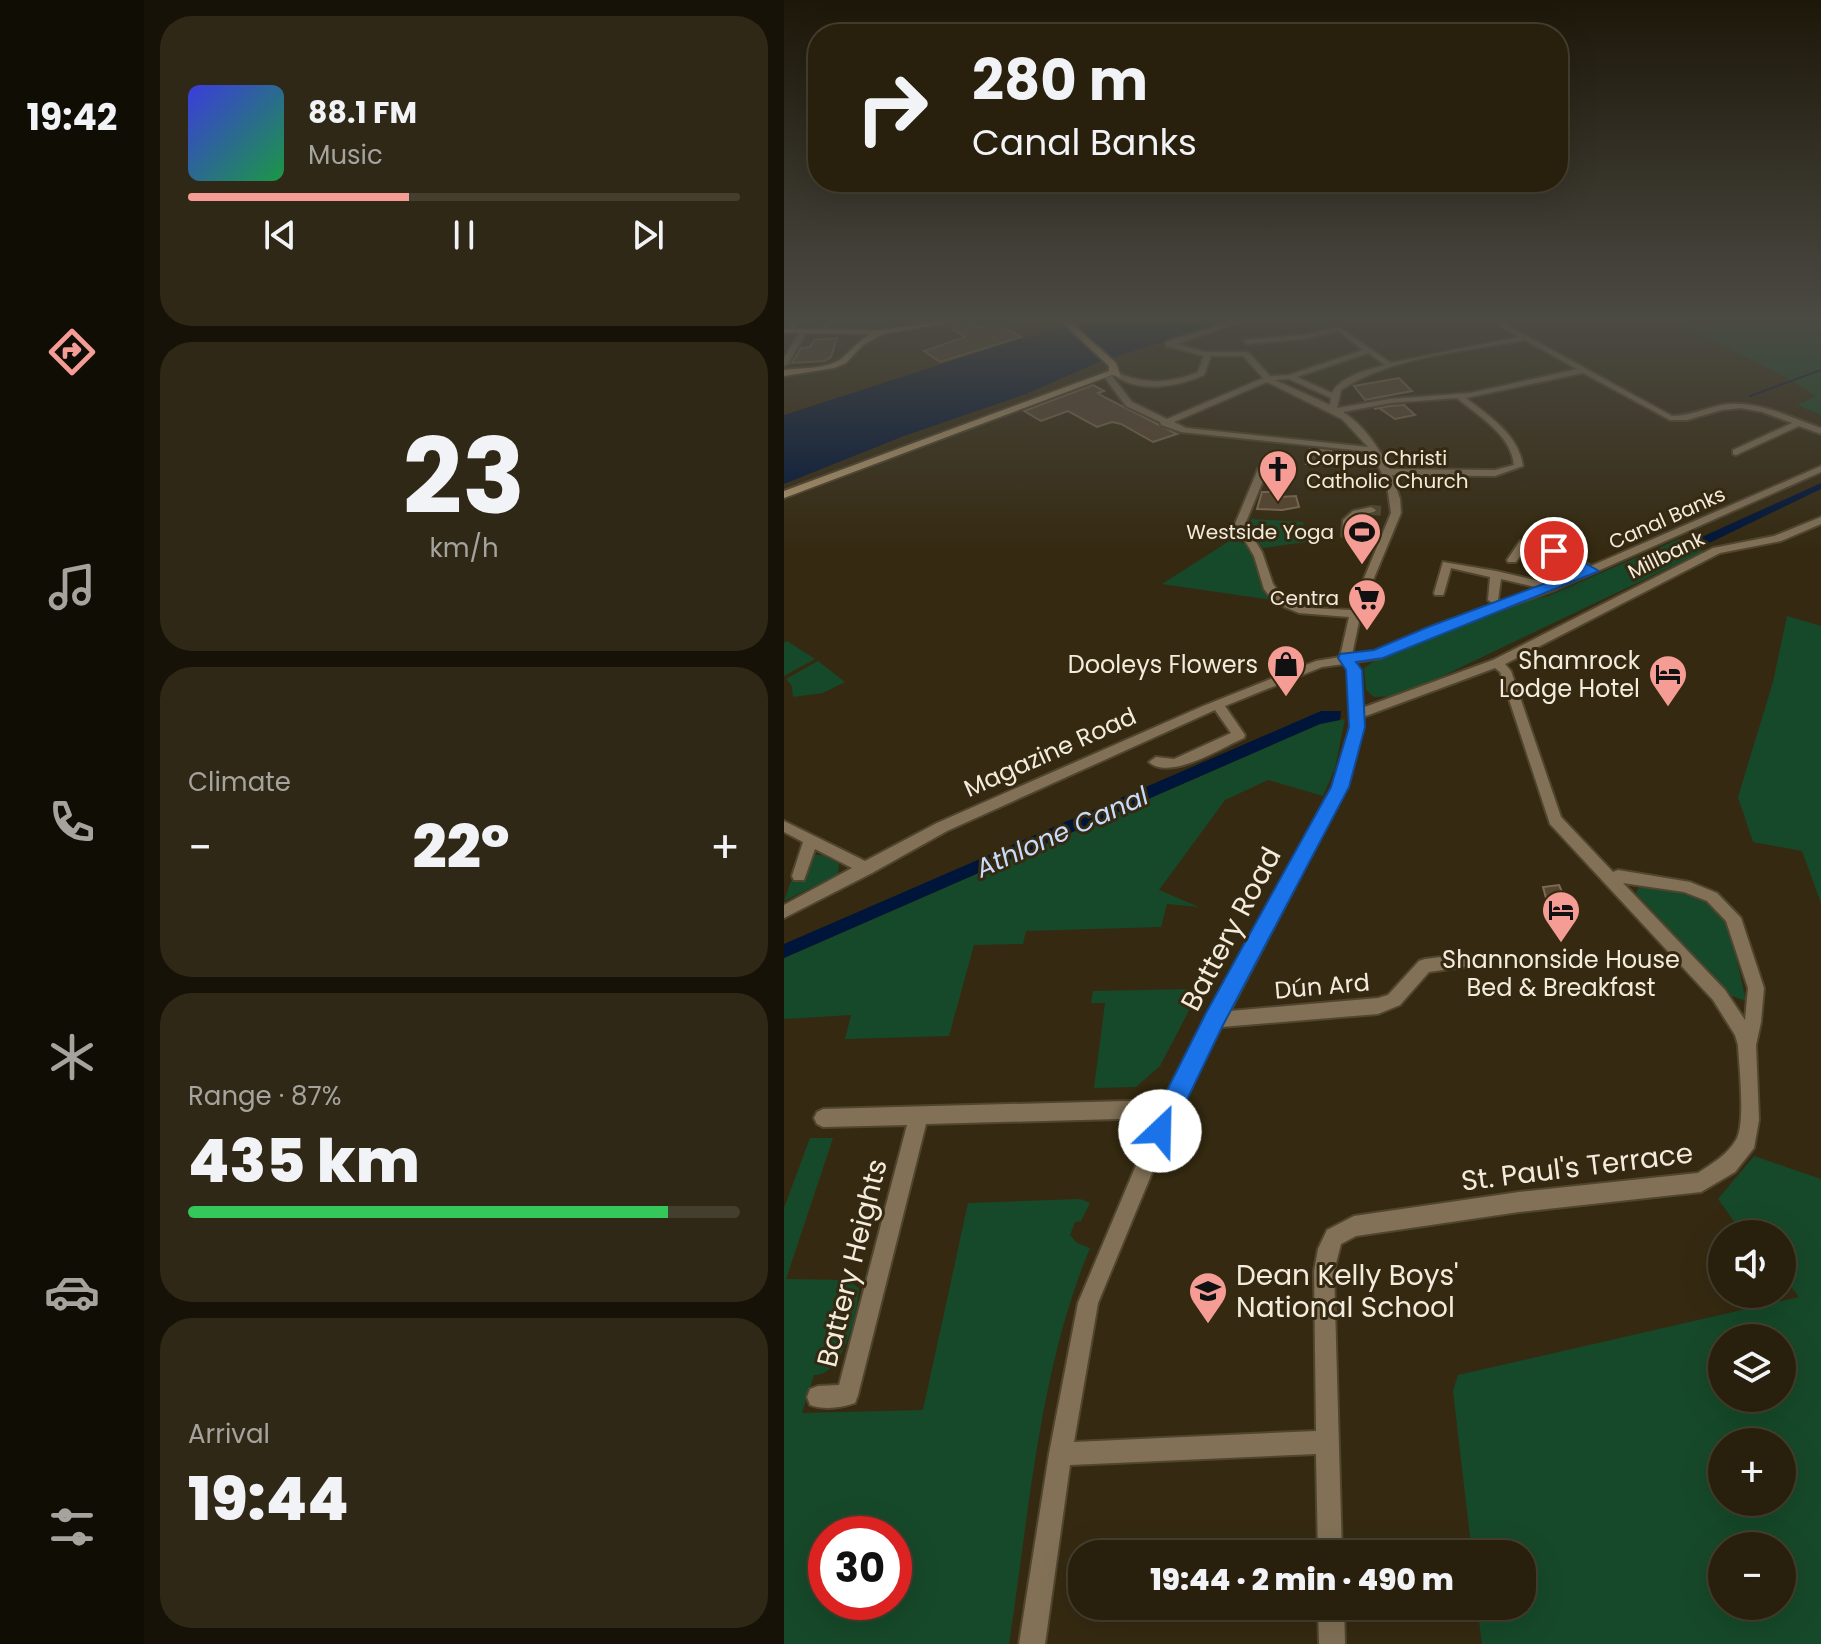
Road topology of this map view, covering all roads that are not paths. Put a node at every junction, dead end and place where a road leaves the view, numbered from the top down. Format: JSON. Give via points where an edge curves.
{"nodes":[{"id":1,"x":1335,"y":397,"type":"edge"},
{"id":2,"x":1049,"y":398,"type":"edge"},
{"id":3,"x":1125,"y":398,"type":"edge"},
{"id":4,"x":1223,"y":398,"type":"edge"},
{"id":5,"x":1309,"y":398,"type":"edge"},
{"id":6,"x":1434,"y":398,"type":"edge"},
{"id":7,"x":1461,"y":398,"type":"edge"},
{"id":8,"x":1634,"y":398,"type":"edge"},
{"id":9,"x":1334,"y":410,"type":"junction"},
{"id":10,"x":1164,"y":423,"type":"junction"},
{"id":11,"x":1798,"y":423,"type":"junction"},
{"id":12,"x":1821,"y":431,"type":"edge"},
{"id":13,"x":1374,"y":450,"type":"junction"},
{"id":14,"x":1736,"y":452,"type":"dead end"},
{"id":15,"x":1263,"y":469,"type":"dead end"},
{"id":16,"x":1821,"y":469,"type":"edge"},
{"id":17,"x":1388,"y":472,"type":"junction"},
{"id":18,"x":784,"y":495,"type":"edge"},
{"id":19,"x":1371,"y":510,"type":"dead end"},
{"id":20,"x":1821,"y":520,"type":"edge"},
{"id":21,"x":1359,"y":536,"type":"dead end"},
{"id":22,"x":1512,"y":560,"type":"dead end"},
{"id":23,"x":1592,"y":571,"type":"junction"},
{"id":24,"x":1496,"y":574,"type":"junction"},
{"id":25,"x":1553,"y":587,"type":"junction"},
{"id":26,"x":1439,"y":593,"type":"dead end"},
{"id":27,"x":1493,"y":600,"type":"dead end"},
{"id":28,"x":1356,"y":614,"type":"junction"},
{"id":29,"x":1346,"y":658,"type":"junction"},
{"id":30,"x":1497,"y":663,"type":"junction"},
{"id":31,"x":1218,"y":705,"type":"junction"},
{"id":32,"x":1357,"y":708,"type":"junction"},
{"id":33,"x":1156,"y":762,"type":"dead end"},
{"id":34,"x":784,"y":826,"type":"edge"},
{"id":35,"x":811,"y":840,"type":"junction"},
{"id":36,"x":867,"y":869,"type":"junction"},
{"id":37,"x":799,"y":876,"type":"dead end"},
{"id":38,"x":1611,"y":879,"type":"junction"},
{"id":39,"x":784,"y":912,"type":"edge"},
{"id":40,"x":1465,"y":961,"type":"dead end"},
{"id":41,"x":1214,"y":1020,"type":"junction"},
{"id":42,"x":1747,"y":1045,"type":"junction"},
{"id":43,"x":1169,"y":1109,"type":"junction"},
{"id":44,"x":919,"y":1115,"type":"junction"},
{"id":45,"x":823,"y":1118,"type":"dead end"},
{"id":46,"x":818,"y":1397,"type":"dead end"},
{"id":47,"x":1328,"y":1442,"type":"junction"},
{"id":48,"x":1060,"y":1454,"type":"junction"},
{"id":49,"x":1330,"y":1540,"type":"edge"},
{"id":50,"x":1331,"y":1620,"type":"edge"},
{"id":51,"x":1032,"y":1644,"type":"edge"},
{"id":52,"x":1332,"y":1644,"type":"edge"}],
"edges":[{"from":1,"to":9,"type":"street"},
{"from":2,"to":18,"type":"main road"},
{"from":3,"to":10,"type":"street"},
{"from":4,"to":10,"type":"street"},
{"from":5,"to":9,"type":"street"},
{"from":6,"to":9,"type":"street"},
{"from":7,"to":17,"type":"street","via":[[1502,434],[1520,464],[1509,471]]},
{"from":8,"to":11,"type":"street","via":[[1670,418],[1688,419],[1734,405]]},
{"from":9,"to":13,"type":"street"},
{"from":10,"to":13,"type":"street","via":[[1192,432]]},
{"from":11,"to":12,"type":"street"},
{"from":11,"to":14,"type":"street"},
{"from":13,"to":17,"type":"street"},
{"from":15,"to":28,"type":"street","via":[[1240,526],[1273,594],[1298,610]]},
{"from":16,"to":23,"type":"street","name":"Canal Banks"},
{"from":17,"to":28,"type":"street","via":[[1396,499]]},
{"from":19,"to":21,"type":"street","via":[[1346,522],[1346,534]]},
{"from":20,"to":30,"type":"street","name":"Millbank","via":[[1777,539],[1717,550]]},
{"from":22,"to":23,"type":"street","via":[[1524,543],[1563,554]]},
{"from":23,"to":25,"type":"street","name":"Canal Banks"},
{"from":24,"to":25,"type":"street"},
{"from":24,"to":26,"type":"street","via":[[1447,564]]},
{"from":24,"to":27,"type":"street"},
{"from":25,"to":29,"type":"street","name":"Canal Banks","via":[[1377,655]]},
{"from":28,"to":29,"type":"street"},
{"from":29,"to":31,"type":"street","name":"Magazine Road"},
{"from":29,"to":32,"type":"street","name":"Battery Road","via":[[1354,670]]},
{"from":30,"to":32,"type":"street","name":"Millbank"},
{"from":30,"to":38,"type":"street","name":"St. Paul's Terrace","via":[[1505,671],[1553,816]]},
{"from":31,"to":33,"type":"street","via":[[1239,735],[1171,765]]},
{"from":31,"to":36,"type":"street","name":"Magazine Road","via":[[942,827]]},
{"from":32,"to":41,"type":"street","name":"Battery Road","via":[[1356,737],[1340,787]]},
{"from":34,"to":35,"type":"street"},
{"from":35,"to":36,"type":"street"},
{"from":35,"to":37,"type":"street"},
{"from":36,"to":39,"type":"street","name":"Magazine Road"},
{"from":38,"to":42,"type":"street","name":"St. Paul's Terrace","via":[[1726,1003]]},
{"from":38,"to":42,"type":"street","via":[[1685,886],[1712,897],[1733,918],[1756,988]]},
{"from":40,"to":41,"type":"street","name":"Dún Ard","via":[[1425,966],[1394,1000],[1378,1006]]},
{"from":41,"to":43,"type":"street","name":"Battery Road"},
{"from":42,"to":47,"type":"street","name":"St. Paul's Terrace","via":[[1747,1141],[1711,1178],[1417,1216],[1346,1228],[1334,1237],[1324,1271]]},
{"from":43,"to":44,"type":"street"},
{"from":43,"to":48,"type":"street","name":"Battery Road","via":[[1088,1303]]},
{"from":44,"to":45,"type":"street"},
{"from":44,"to":46,"type":"street","name":"Battery Heights","via":[[847,1395]]},
{"from":47,"to":48,"type":"street"},
{"from":47,"to":49,"type":"street"},
{"from":48,"to":51,"type":"street","name":"Battery Road"},
{"from":50,"to":52,"type":"street"}]}
